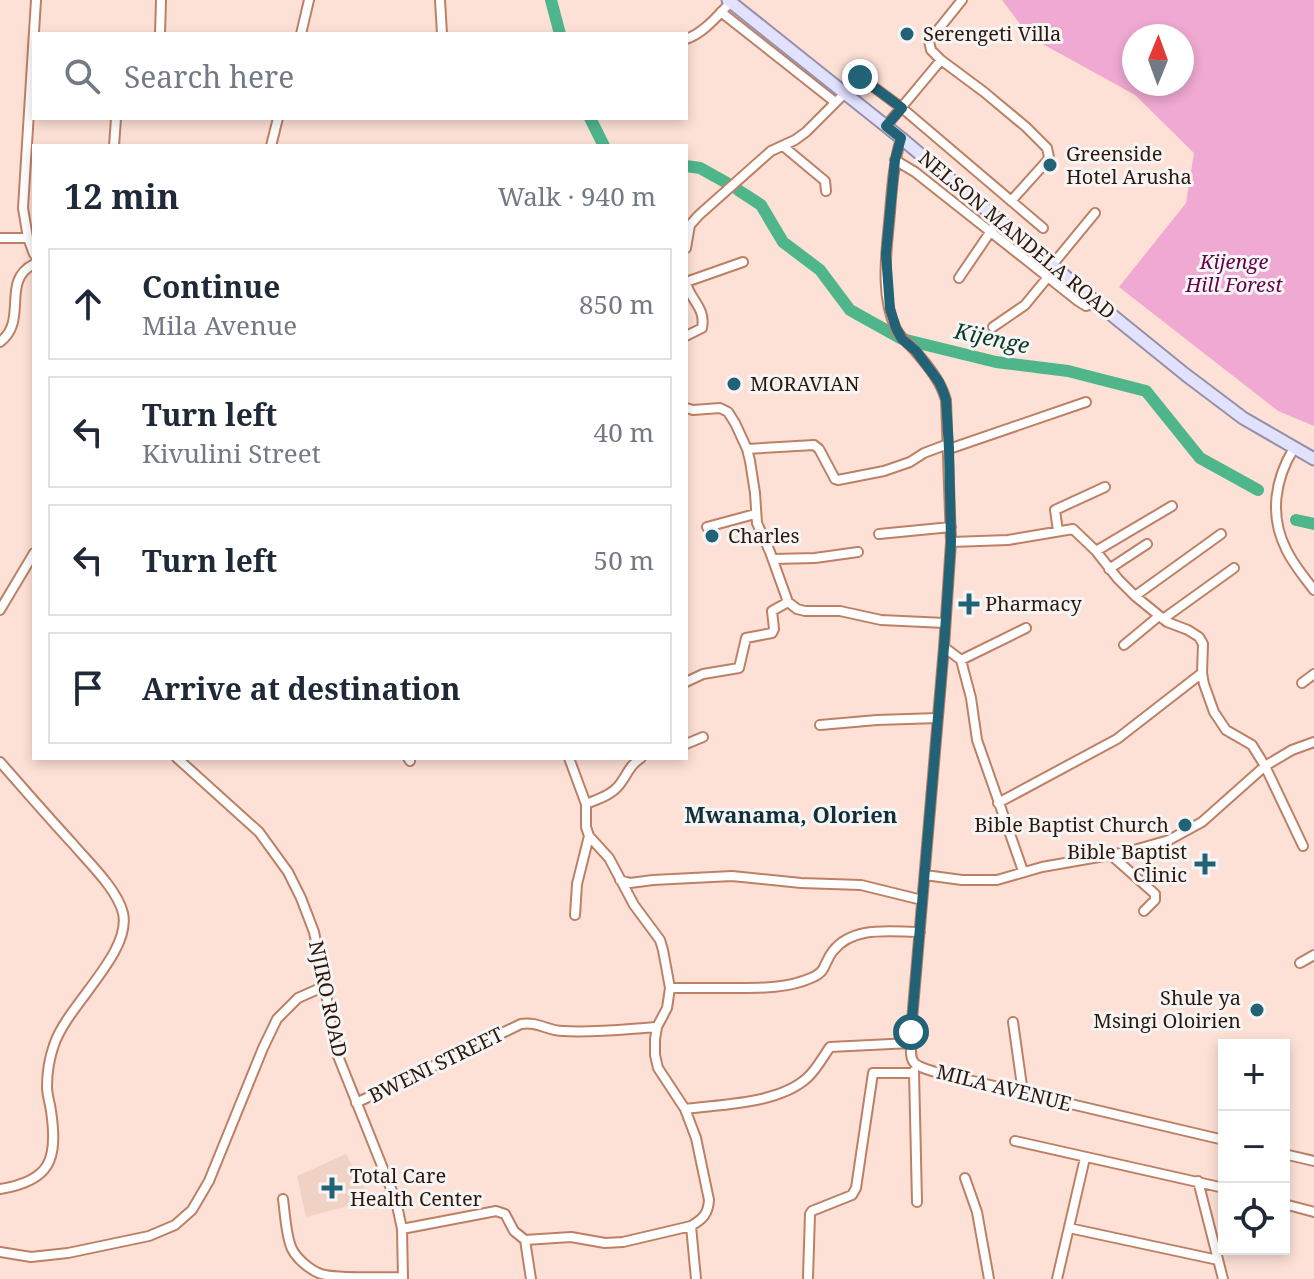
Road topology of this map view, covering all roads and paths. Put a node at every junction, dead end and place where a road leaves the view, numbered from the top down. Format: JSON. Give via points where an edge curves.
{"nodes":[{"id":1,"x":36,"y":0,"type":"edge"},
{"id":2,"x":161,"y":0,"type":"edge"},
{"id":3,"x":309,"y":0,"type":"edge"},
{"id":4,"x":440,"y":0,"type":"edge"},
{"id":5,"x":962,"y":0,"type":"edge"},
{"id":6,"x":729,"y":1,"type":"edge"},
{"id":7,"x":721,"y":12,"type":"junction"},
{"id":8,"x":34,"y":32,"type":"edge"},
{"id":9,"x":160,"y":32,"type":"edge"},
{"id":10,"x":301,"y":32,"type":"edge"},
{"id":11,"x":442,"y":32,"type":"edge"},
{"id":12,"x":688,"y":38,"type":"edge"},
{"id":13,"x":941,"y":60,"type":"junction"},
{"id":14,"x":32,"y":72,"type":"edge"},
{"id":15,"x":860,"y":77,"type":"dead end"},
{"id":16,"x":845,"y":93,"type":"junction"},
{"id":17,"x":835,"y":102,"type":"junction"},
{"id":18,"x":902,"y":108,"type":"junction"},
{"id":19,"x":116,"y":120,"type":"edge"},
{"id":20,"x":278,"y":120,"type":"edge"},
{"id":21,"x":886,"y":126,"type":"junction"},
{"id":22,"x":901,"y":138,"type":"junction"},
{"id":23,"x":114,"y":144,"type":"edge"},
{"id":24,"x":272,"y":144,"type":"edge"},
{"id":25,"x":783,"y":146,"type":"junction"},
{"id":26,"x":895,"y":160,"type":"junction"},
{"id":27,"x":826,"y":191,"type":"dead end"},
{"id":28,"x":1011,"y":201,"type":"junction"},
{"id":29,"x":1095,"y":213,"type":"dead end"},
{"id":30,"x":995,"y":226,"type":"junction"},
{"id":31,"x":1043,"y":228,"type":"dead end"},
{"id":32,"x":688,"y":236,"type":"edge"},
{"id":33,"x":0,"y":238,"type":"edge"},
{"id":34,"x":28,"y":238,"type":"junction"},
{"id":35,"x":32,"y":249,"type":"edge"},
{"id":36,"x":743,"y":262,"type":"dead end"},
{"id":37,"x":1053,"y":264,"type":"junction"},
{"id":38,"x":32,"y":265,"type":"edge"},
{"id":39,"x":1048,"y":277,"type":"junction"},
{"id":40,"x":959,"y":278,"type":"dead end"},
{"id":41,"x":688,"y":281,"type":"edge"},
{"id":42,"x":688,"y":288,"type":"edge"},
{"id":43,"x":1097,"y":303,"type":"junction"},
{"id":44,"x":993,"y":327,"type":"dead end"},
{"id":45,"x":688,"y":336,"type":"edge"},
{"id":46,"x":0,"y":342,"type":"edge"},
{"id":47,"x":1086,"y":402,"type":"dead end"},
{"id":48,"x":688,"y":409,"type":"edge"},
{"id":49,"x":948,"y":447,"type":"junction"},
{"id":50,"x":1294,"y":448,"type":"junction"},
{"id":51,"x":747,"y":449,"type":"junction"},
{"id":52,"x":1314,"y":459,"type":"edge"},
{"id":53,"x":1105,"y":487,"type":"dead end"},
{"id":54,"x":1172,"y":506,"type":"dead end"},
{"id":55,"x":755,"y":514,"type":"junction"},
{"id":56,"x":707,"y":527,"type":"dead end"},
{"id":57,"x":951,"y":527,"type":"junction"},
{"id":58,"x":1058,"y":531,"type":"junction"},
{"id":59,"x":879,"y":534,"type":"dead end"},
{"id":60,"x":1221,"y":534,"type":"dead end"},
{"id":61,"x":951,"y":542,"type":"junction"},
{"id":62,"x":1147,"y":544,"type":"dead end"},
{"id":63,"x":1096,"y":551,"type":"junction"},
{"id":64,"x":858,"y":552,"type":"dead end"},
{"id":65,"x":32,"y":556,"type":"edge"},
{"id":66,"x":773,"y":559,"type":"junction"},
{"id":67,"x":1234,"y":568,"type":"dead end"},
{"id":68,"x":1109,"y":569,"type":"junction"},
{"id":69,"x":1314,"y":590,"type":"edge"},
{"id":70,"x":1135,"y":596,"type":"junction"},
{"id":71,"x":788,"y":602,"type":"junction"},
{"id":72,"x":0,"y":610,"type":"edge"},
{"id":73,"x":1161,"y":618,"type":"junction"},
{"id":74,"x":945,"y":623,"type":"junction"},
{"id":75,"x":1026,"y":628,"type":"dead end"},
{"id":76,"x":1124,"y":645,"type":"dead end"},
{"id":77,"x":944,"y":647,"type":"junction"},
{"id":78,"x":961,"y":660,"type":"junction"},
{"id":79,"x":1202,"y":673,"type":"junction"},
{"id":80,"x":1314,"y":674,"type":"edge"},
{"id":81,"x":688,"y":681,"type":"edge"},
{"id":82,"x":1302,"y":683,"type":"dead end"},
{"id":83,"x":938,"y":718,"type":"junction"},
{"id":84,"x":820,"y":725,"type":"dead end"},
{"id":85,"x":703,"y":737,"type":"dead end"},
{"id":86,"x":1314,"y":742,"type":"edge"},
{"id":87,"x":688,"y":743,"type":"edge"},
{"id":88,"x":179,"y":760,"type":"edge"},
{"id":89,"x":570,"y":760,"type":"edge"},
{"id":90,"x":638,"y":760,"type":"edge"},
{"id":91,"x":0,"y":762,"type":"edge"},
{"id":92,"x":1265,"y":766,"type":"junction"},
{"id":93,"x":998,"y":803,"type":"junction"},
{"id":94,"x":586,"y":804,"type":"junction"},
{"id":95,"x":589,"y":836,"type":"junction"},
{"id":96,"x":1303,"y":846,"type":"dead end"},
{"id":97,"x":1111,"y":855,"type":"junction"},
{"id":98,"x":1023,"y":871,"type":"junction"},
{"id":99,"x":925,"y":875,"type":"junction"},
{"id":100,"x":620,"y":880,"type":"junction"},
{"id":101,"x":922,"y":900,"type":"junction"},
{"id":102,"x":1144,"y":911,"type":"dead end"},
{"id":103,"x":575,"y":915,"type":"dead end"},
{"id":104,"x":920,"y":932,"type":"junction"},
{"id":105,"x":1314,"y":955,"type":"edge"},
{"id":106,"x":1300,"y":963,"type":"dead end"},
{"id":107,"x":325,"y":986,"type":"junction"},
{"id":108,"x":670,"y":988,"type":"junction"},
{"id":109,"x":1013,"y":1022,"type":"dead end"},
{"id":110,"x":657,"y":1027,"type":"junction"},
{"id":111,"x":911,"y":1043,"type":"junction"},
{"id":112,"x":915,"y":1070,"type":"junction"},
{"id":113,"x":1023,"y":1093,"type":"junction"},
{"id":114,"x":356,"y":1103,"type":"junction"},
{"id":115,"x":685,"y":1109,"type":"junction"},
{"id":116,"x":1218,"y":1139,"type":"edge"},
{"id":117,"x":1015,"y":1141,"type":"dead end"},
{"id":118,"x":1290,"y":1155,"type":"edge"},
{"id":119,"x":1085,"y":1158,"type":"junction"},
{"id":120,"x":1314,"y":1161,"type":"edge"},
{"id":121,"x":965,"y":1178,"type":"dead end"},
{"id":122,"x":1198,"y":1181,"type":"junction"},
{"id":123,"x":1218,"y":1186,"type":"edge"},
{"id":124,"x":0,"y":1189,"type":"edge"},
{"id":125,"x":283,"y":1199,"type":"dead end"},
{"id":126,"x":917,"y":1202,"type":"dead end"},
{"id":127,"x":1290,"y":1206,"type":"edge"},
{"id":128,"x":1314,"y":1212,"type":"edge"},
{"id":129,"x":691,"y":1226,"type":"junction"},
{"id":130,"x":1069,"y":1228,"type":"junction"},
{"id":131,"x":402,"y":1229,"type":"junction"},
{"id":132,"x":525,"y":1240,"type":"junction"},
{"id":133,"x":0,"y":1252,"type":"edge"},
{"id":134,"x":1218,"y":1260,"type":"junction"},
{"id":135,"x":808,"y":1277,"type":"edge"},
{"id":136,"x":403,"y":1278,"type":"edge"},
{"id":137,"x":531,"y":1279,"type":"edge"},
{"id":138,"x":696,"y":1279,"type":"edge"},
{"id":139,"x":989,"y":1279,"type":"edge"},
{"id":140,"x":1057,"y":1279,"type":"edge"},
{"id":141,"x":1223,"y":1279,"type":"edge"}],
"edges":[{"from":1,"to":8,"type":"street"},
{"from":2,"to":9,"type":"street"},
{"from":3,"to":10,"type":"street"},
{"from":4,"to":11,"type":"street"},
{"from":5,"to":13,"type":"street","via":[[929,41]]},
{"from":6,"to":7,"type":"street"},
{"from":6,"to":16,"type":"main road","name":"NELSON MANDELA ROAD"},
{"from":7,"to":12,"type":"street"},
{"from":7,"to":17,"type":"street"},
{"from":13,"to":18,"type":"street"},
{"from":13,"to":28,"type":"street","via":[[1047,148],[1049,157]]},
{"from":14,"to":34,"type":"street","via":[[23,208]]},
{"from":15,"to":18,"type":"street"},
{"from":16,"to":17,"type":"street"},
{"from":16,"to":21,"type":"main road","name":"NELSON MANDELA ROAD"},
{"from":17,"to":25,"type":"street","via":[[806,132]]},
{"from":18,"to":21,"type":"street"},
{"from":18,"to":28,"type":"street"},
{"from":19,"to":23,"type":"street"},
{"from":20,"to":24,"type":"street"},
{"from":21,"to":22,"type":"main road","name":"NELSON MANDELA ROAD"},
{"from":22,"to":26,"type":"street","name":"MILA AVENUE"},
{"from":22,"to":30,"type":"main road","name":"NELSON MANDELA ROAD"},
{"from":25,"to":27,"type":"street","via":[[825,181]]},
{"from":25,"to":32,"type":"street","via":[[699,215]]},
{"from":26,"to":30,"type":"street"},
{"from":26,"to":49,"type":"street","name":"MILA AVENUE","via":[[885,266],[890,309],[902,339],[943,391]]},
{"from":28,"to":31,"type":"street"},
{"from":29,"to":37,"type":"street"},
{"from":30,"to":37,"type":"main road","name":"NELSON MANDELA ROAD"},
{"from":30,"to":39,"type":"street"},
{"from":30,"to":40,"type":"street"},
{"from":33,"to":34,"type":"street"},
{"from":34,"to":35,"type":"street"},
{"from":36,"to":41,"type":"street"},
{"from":37,"to":43,"type":"main road","name":"NELSON MANDELA ROAD"},
{"from":38,"to":46,"type":"street","via":[[18,278],[14,323]]},
{"from":39,"to":43,"type":"street","via":[[1086,306]]},
{"from":39,"to":44,"type":"street","via":[[1025,305]]},
{"from":42,"to":45,"type":"street","via":[[704,320],[702,328]]},
{"from":43,"to":50,"type":"main road","name":"NELSON MANDELA ROAD","via":[[1243,418]]},
{"from":47,"to":49,"type":"street"},
{"from":48,"to":51,"type":"street","via":[[728,412]]},
{"from":49,"to":51,"type":"street","via":[[884,471],[838,480],[814,445]]},
{"from":49,"to":57,"type":"street","name":"MILA AVENUE"},
{"from":50,"to":52,"type":"main road","name":"NELSON MANDELA ROAD"},
{"from":50,"to":69,"type":"street","via":[[1279,480],[1276,518],[1284,546]]},
{"from":51,"to":55,"type":"street"},
{"from":53,"to":58,"type":"street","via":[[1055,510]]},
{"from":54,"to":63,"type":"street"},
{"from":55,"to":56,"type":"street"},
{"from":55,"to":66,"type":"street"},
{"from":57,"to":59,"type":"street"},
{"from":57,"to":61,"type":"street","name":"MILA AVENUE"},
{"from":58,"to":61,"type":"street"},
{"from":58,"to":63,"type":"street","via":[[1073,529]]},
{"from":60,"to":70,"type":"street"},
{"from":61,"to":74,"type":"street","name":"MILA AVENUE"},
{"from":62,"to":68,"type":"street"},
{"from":63,"to":68,"type":"street"},
{"from":64,"to":66,"type":"street"},
{"from":65,"to":72,"type":"street"},
{"from":66,"to":71,"type":"street"},
{"from":67,"to":73,"type":"street"},
{"from":68,"to":70,"type":"street"},
{"from":70,"to":73,"type":"street"},
{"from":71,"to":74,"type":"street","via":[[805,611]]},
{"from":71,"to":81,"type":"street","via":[[772,611],[772,633],[746,638],[738,668]]},
{"from":73,"to":76,"type":"street"},
{"from":73,"to":79,"type":"street","via":[[1201,640]]},
{"from":74,"to":77,"type":"street","name":"MILA AVENUE"},
{"from":75,"to":78,"type":"street"},
{"from":77,"to":78,"type":"street"},
{"from":77,"to":83,"type":"street","name":"MILA AVENUE"},
{"from":78,"to":93,"type":"street","via":[[977,740]]},
{"from":79,"to":92,"type":"street","via":[[1220,723],[1250,743]]},
{"from":79,"to":93,"type":"street","via":[[1117,739]]},
{"from":80,"to":82,"type":"street"},
{"from":83,"to":84,"type":"street"},
{"from":83,"to":99,"type":"street","name":"MILA AVENUE"},
{"from":85,"to":87,"type":"street"},
{"from":86,"to":92,"type":"street"},
{"from":88,"to":107,"type":"street","name":"NJIRO ROAD","via":[[259,832],[288,872],[314,932]]},
{"from":89,"to":94,"type":"street"},
{"from":90,"to":94,"type":"street","via":[[611,793]]},
{"from":91,"to":124,"type":"street","via":[[98,873],[120,901],[124,918],[123,934],[108,966],[67,1019],[53,1048],[47,1090],[54,1138],[49,1162],[41,1175]]},
{"from":92,"to":96,"type":"street"},
{"from":92,"to":97,"type":"street","via":[[1189,829],[1169,840]]},
{"from":93,"to":98,"type":"street"},
{"from":94,"to":95,"type":"street"},
{"from":95,"to":100,"type":"street"},
{"from":95,"to":103,"type":"street"},
{"from":97,"to":98,"type":"street"},
{"from":97,"to":102,"type":"street","via":[[1155,894]]},
{"from":98,"to":99,"type":"street","via":[[985,881]]},
{"from":99,"to":101,"type":"street","name":"MILA AVENUE"},
{"from":100,"to":101,"type":"street","via":[[732,876],[861,885]]},
{"from":100,"to":108,"type":"street","via":[[660,940]]},
{"from":101,"to":104,"type":"street","name":"MILA AVENUE"},
{"from":104,"to":108,"type":"street","via":[[862,932],[848,937],[832,951],[824,971],[780,986]]},
{"from":104,"to":111,"type":"street","name":"MILA AVENUE"},
{"from":105,"to":106,"type":"street"},
{"from":107,"to":114,"type":"street","name":"NJIRO ROAD","via":[[338,1056]]},
{"from":107,"to":133,"type":"street","via":[[298,998],[277,1019],[209,1181],[192,1210],[175,1225],[149,1236],[68,1253],[31,1257]]},
{"from":108,"to":110,"type":"street"},
{"from":109,"to":113,"type":"street"},
{"from":110,"to":114,"type":"street","name":"BWENI STREET","via":[[570,1032],[521,1024]]},
{"from":110,"to":115,"type":"street","via":[[658,1068]]},
{"from":111,"to":112,"type":"street","name":"MILA AVENUE"},
{"from":111,"to":115,"type":"street","via":[[830,1047],[807,1078],[783,1093]]},
{"from":112,"to":113,"type":"street","name":"MILA AVENUE"},
{"from":112,"to":126,"type":"street"},
{"from":112,"to":135,"type":"street","via":[[873,1073],[856,1188],[852,1195],[810,1214]]},
{"from":113,"to":116,"type":"street","name":"MILA AVENUE"},
{"from":114,"to":131,"type":"street","name":"NJIRO ROAD","via":[[383,1165]]},
{"from":115,"to":129,"type":"street","via":[[709,1200],[706,1215]]},
{"from":117,"to":119,"type":"street"},
{"from":118,"to":120,"type":"street"},
{"from":119,"to":122,"type":"street"},
{"from":119,"to":130,"type":"street"},
{"from":121,"to":139,"type":"street"},
{"from":122,"to":123,"type":"street"},
{"from":122,"to":134,"type":"street"},
{"from":125,"to":136,"type":"street","via":[[290,1246],[314,1270],[336,1276]]},
{"from":127,"to":128,"type":"street"},
{"from":129,"to":132,"type":"street","via":[[623,1242]]},
{"from":129,"to":138,"type":"street"},
{"from":130,"to":134,"type":"street"},
{"from":130,"to":140,"type":"street"},
{"from":131,"to":132,"type":"street","via":[[496,1211],[505,1214]]},
{"from":131,"to":136,"type":"street","name":"NJIRO ROAD"},
{"from":132,"to":137,"type":"street"},
{"from":134,"to":141,"type":"street"}]}
